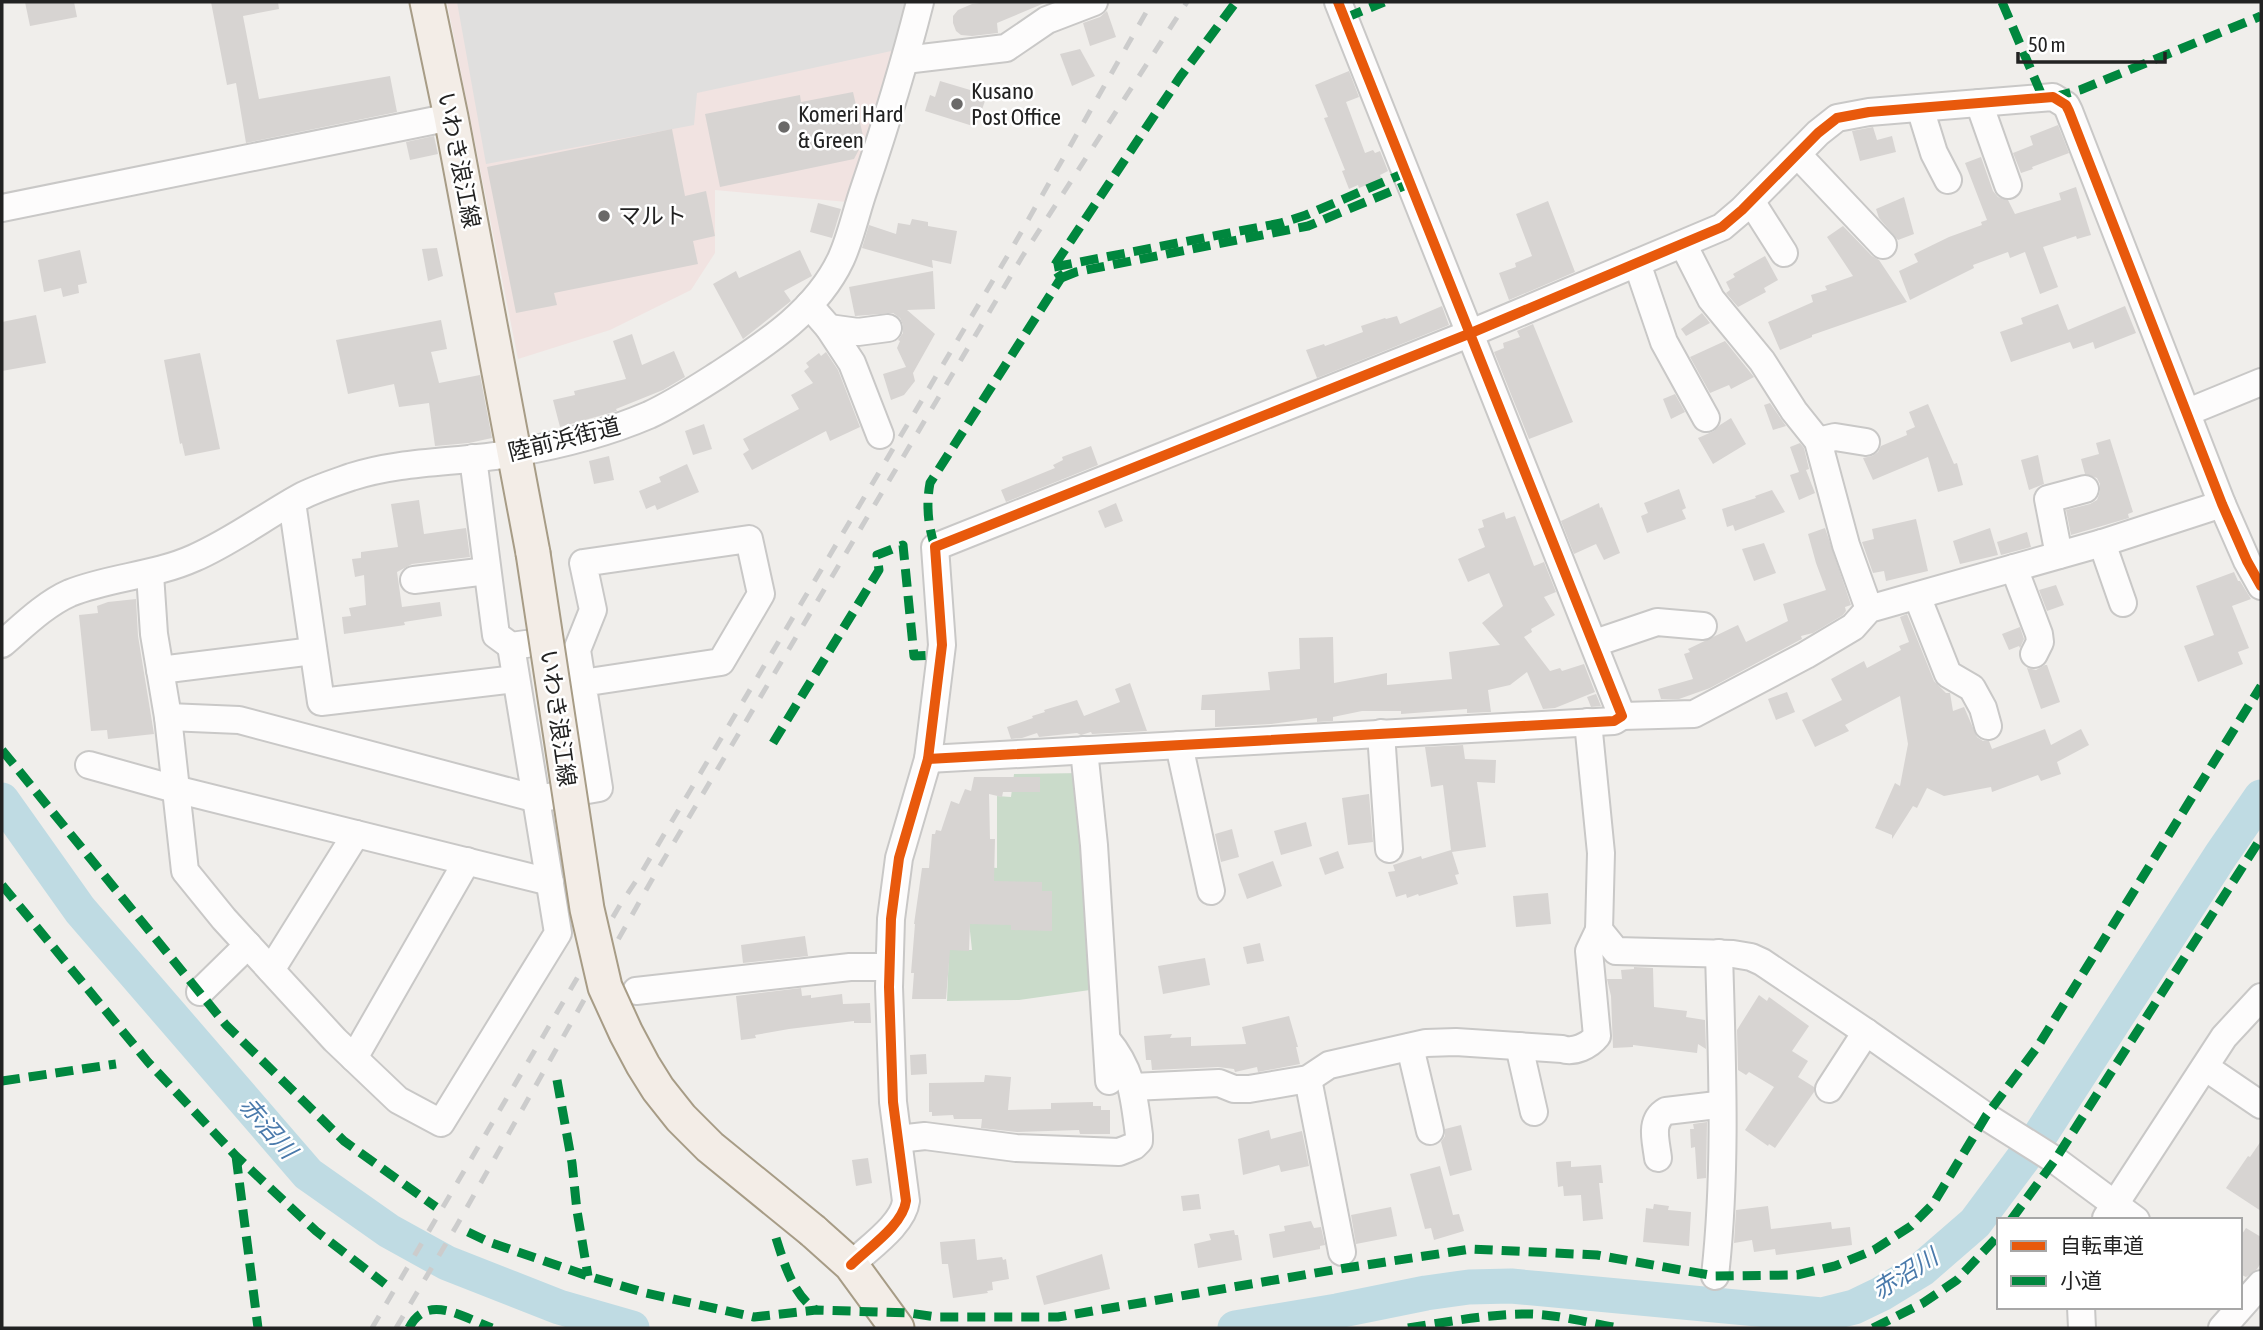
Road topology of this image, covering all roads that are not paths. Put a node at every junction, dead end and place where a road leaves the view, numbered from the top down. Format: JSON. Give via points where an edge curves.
{"nodes":[{"id":1,"x":427,"y":2,"type":"edge"},
{"id":2,"x":920,"y":2,"type":"edge"},
{"id":3,"x":1094,"y":2,"type":"edge"},
{"id":4,"x":1338,"y":2,"type":"edge"},
{"id":5,"x":905,"y":60,"type":"junction"},
{"id":6,"x":1979,"y":103,"type":"junction"},
{"id":7,"x":1920,"y":108,"type":"junction"},
{"id":8,"x":451,"y":117,"type":"junction"},
{"id":9,"x":1798,"y":155,"type":"junction"},
{"id":10,"x":1948,"y":180,"type":"dead end"},
{"id":11,"x":2008,"y":185,"type":"dead end"},
{"id":12,"x":1751,"y":201,"type":"junction"},
{"id":13,"x":2,"y":208,"type":"edge"},
{"id":14,"x":1683,"y":244,"type":"junction"},
{"id":15,"x":1883,"y":245,"type":"dead end"},
{"id":16,"x":1784,"y":253,"type":"dead end"},
{"id":17,"x":1637,"y":263,"type":"junction"},
{"id":18,"x":810,"y":305,"type":"junction"},
{"id":19,"x":829,"y":328,"type":"junction"},
{"id":20,"x":888,"y":328,"type":"dead end"},
{"id":21,"x":1471,"y":333,"type":"junction"},
{"id":22,"x":2261,"y":382,"type":"edge"},
{"id":23,"x":2188,"y":412,"type":"junction"},
{"id":24,"x":1706,"y":418,"type":"dead end"},
{"id":25,"x":880,"y":435,"type":"dead end"},
{"id":26,"x":1818,"y":441,"type":"junction"},
{"id":27,"x":1866,"y":442,"type":"dead end"},
{"id":28,"x":514,"y":453,"type":"junction"},
{"id":29,"x":473,"y":458,"type":"junction"},
{"id":30,"x":2085,"y":489,"type":"dead end"},
{"id":31,"x":292,"y":502,"type":"junction"},
{"id":32,"x":2222,"y":504,"type":"junction"},
{"id":33,"x":2102,"y":543,"type":"junction"},
{"id":34,"x":2059,"y":555,"type":"junction"},
{"id":35,"x":2014,"y":568,"type":"junction"},
{"id":36,"x":487,"y":571,"type":"junction"},
{"id":37,"x":150,"y":574,"type":"junction"},
{"id":38,"x":414,"y":580,"type":"dead end"},
{"id":39,"x":2261,"y":586,"type":"edge"},
{"id":40,"x":1917,"y":596,"type":"junction"},
{"id":41,"x":2123,"y":603,"type":"dead end"},
{"id":42,"x":1869,"y":609,"type":"junction"},
{"id":43,"x":1703,"y":626,"type":"dead end"},
{"id":44,"x":582,"y":636,"type":"junction"},
{"id":45,"x":1595,"y":643,"type":"junction"},
{"id":46,"x":2,"y":644,"type":"edge"},
{"id":47,"x":511,"y":646,"type":"junction"},
{"id":48,"x":313,"y":651,"type":"junction"},
{"id":49,"x":2034,"y":654,"type":"dead end"},
{"id":50,"x":160,"y":670,"type":"junction"},
{"id":51,"x":515,"y":679,"type":"junction"},
{"id":52,"x":582,"y":683,"type":"junction"},
{"id":53,"x":1622,"y":716,"type":"junction"},
{"id":54,"x":167,"y":717,"type":"junction"},
{"id":55,"x":1588,"y":722,"type":"junction"},
{"id":56,"x":1989,"y":726,"type":"dead end"},
{"id":57,"x":1381,"y":733,"type":"junction"},
{"id":58,"x":1179,"y":745,"type":"junction"},
{"id":59,"x":1084,"y":751,"type":"junction"},
{"id":60,"x":928,"y":760,"type":"junction"},
{"id":61,"x":89,"y":765,"type":"dead end"},
{"id":62,"x":176,"y":789,"type":"junction"},
{"id":63,"x":537,"y":799,"type":"junction"},
{"id":64,"x":356,"y":834,"type":"junction"},
{"id":65,"x":1390,"y":849,"type":"dead end"},
{"id":66,"x":467,"y":861,"type":"junction"},
{"id":67,"x":550,"y":881,"type":"junction"},
{"id":68,"x":1211,"y":891,"type":"dead end"},
{"id":69,"x":1599,"y":930,"type":"junction"},
{"id":70,"x":248,"y":945,"type":"junction"},
{"id":71,"x":1719,"y":953,"type":"junction"},
{"id":72,"x":890,"y":967,"type":"junction"},
{"id":73,"x":271,"y":970,"type":"junction"},
{"id":74,"x":636,"y":991,"type":"dead end"},
{"id":75,"x":200,"y":992,"type":"dead end"},
{"id":76,"x":2261,"y":997,"type":"edge"},
{"id":77,"x":1866,"y":1032,"type":"junction"},
{"id":78,"x":1519,"y":1046,"type":"junction"},
{"id":79,"x":1410,"y":1047,"type":"junction"},
{"id":80,"x":354,"y":1058,"type":"junction"},
{"id":81,"x":2205,"y":1067,"type":"junction"},
{"id":82,"x":1308,"y":1079,"type":"junction"},
{"id":83,"x":1120,"y":1084,"type":"junction"},
{"id":84,"x":1829,"y":1089,"type":"dead end"},
{"id":85,"x":1723,"y":1101,"type":"junction"},
{"id":86,"x":2261,"y":1105,"type":"edge"},
{"id":87,"x":1534,"y":1112,"type":"dead end"},
{"id":88,"x":1430,"y":1131,"type":"dead end"},
{"id":89,"x":898,"y":1139,"type":"junction"},
{"id":90,"x":1658,"y":1158,"type":"dead end"},
{"id":91,"x":2119,"y":1215,"type":"edge"},
{"id":92,"x":1342,"y":1252,"type":"dead end"},
{"id":93,"x":851,"y":1265,"type":"junction"},
{"id":94,"x":1715,"y":1276,"type":"dead end"},
{"id":95,"x":2261,"y":1284,"type":"edge"},
{"id":96,"x":2242,"y":1305,"type":"edge"},
{"id":97,"x":2081,"y":1309,"type":"edge"},
{"id":98,"x":2239,"y":1309,"type":"edge"},
{"id":99,"x":895,"y":1324,"type":"edge"},
{"id":100,"x":2082,"y":1328,"type":"edge"},
{"id":101,"x":2222,"y":1328,"type":"edge"}],
"edges":[{"from":1,"to":8,"type":"main road","name":"いわき浪江線"},
{"from":2,"to":5,"type":"street","name":"陸前浜街道"},
{"from":3,"to":5,"type":"street","via":[[1047,20],[1006,48]]},
{"from":4,"to":21,"type":"street"},
{"from":5,"to":18,"type":"street","name":"陸前浜街道","via":[[841,259]]},
{"from":6,"to":7,"type":"street"},
{"from":6,"to":11,"type":"street"},
{"from":6,"to":23,"type":"street","via":[[2053,97],[2066,105]]},
{"from":7,"to":9,"type":"street","via":[[1838,118]]},
{"from":7,"to":10,"type":"street"},
{"from":8,"to":13,"type":"street"},
{"from":8,"to":28,"type":"main road","name":"いわき浪江線"},
{"from":9,"to":12,"type":"street"},
{"from":9,"to":15,"type":"street"},
{"from":12,"to":14,"type":"street","via":[[1722,226]]},
{"from":12,"to":16,"type":"street"},
{"from":14,"to":17,"type":"street"},
{"from":14,"to":26,"type":"street","via":[[1710,299],[1762,361]]},
{"from":17,"to":21,"type":"street"},
{"from":17,"to":24,"type":"street","via":[[1664,342]]},
{"from":18,"to":19,"type":"street"},
{"from":18,"to":28,"type":"street","name":"陸前浜街道","via":[[752,352],[651,414]]},
{"from":19,"to":20,"type":"street","via":[[858,332]]},
{"from":19,"to":25,"type":"street","via":[[875,403]]},
{"from":21,"to":45,"type":"street"},
{"from":21,"to":60,"type":"street","via":[[935,547],[942,645]]},
{"from":22,"to":23,"type":"street"},
{"from":23,"to":32,"type":"street"},
{"from":26,"to":27,"type":"street","via":[[1835,436]]},
{"from":26,"to":42,"type":"street"},
{"from":28,"to":29,"type":"street","name":"陸前浜街道"},
{"from":28,"to":93,"type":"main road","name":"いわき浪江線","bridge":true,"via":[[587,909],[605,987],[638,1054],[675,1110],[710,1147]]},
{"from":29,"to":31,"type":"street","name":"陸前浜街道","via":[[387,468]]},
{"from":29,"to":36,"type":"street"},
{"from":30,"to":34,"type":"street","via":[[2048,499]]},
{"from":31,"to":37,"type":"street","name":"陸前浜街道","via":[[227,542]]},
{"from":31,"to":48,"type":"street"},
{"from":32,"to":33,"type":"street"},
{"from":32,"to":39,"type":"street"},
{"from":33,"to":34,"type":"street"},
{"from":33,"to":41,"type":"street"},
{"from":34,"to":35,"type":"street"},
{"from":35,"to":40,"type":"street"},
{"from":35,"to":49,"type":"street","via":[[2039,634]]},
{"from":36,"to":38,"type":"street"},
{"from":36,"to":47,"type":"street","via":[[496,635]]},
{"from":37,"to":46,"type":"street","name":"陸前浜街道","via":[[68,594]]},
{"from":37,"to":50,"type":"street"},
{"from":40,"to":42,"type":"street"},
{"from":40,"to":56,"type":"street","via":[[1948,674],[1972,688]]},
{"from":42,"to":53,"type":"street","via":[[1842,634],[1694,714]]},
{"from":43,"to":45,"type":"street","via":[[1657,622]]},
{"from":44,"to":47,"type":"street"},
{"from":44,"to":52,"type":"street","via":[[577,650]]},
{"from":44,"to":52,"type":"street","via":[[593,610],[583,564],[749,539],[761,594],[721,662]]},
{"from":45,"to":53,"type":"street"},
{"from":47,"to":51,"type":"street"},
{"from":48,"to":50,"type":"street"},
{"from":48,"to":51,"type":"street","via":[[321,702]]},
{"from":50,"to":54,"type":"street"},
{"from":51,"to":63,"type":"street"},
{"from":52,"to":63,"type":"street","via":[[599,788]]},
{"from":53,"to":55,"type":"street","via":[[1614,721]]},
{"from":54,"to":62,"type":"street"},
{"from":54,"to":63,"type":"street","via":[[239,720]]},
{"from":55,"to":57,"type":"street"},
{"from":55,"to":69,"type":"street","via":[[1601,853]]},
{"from":57,"to":58,"type":"street"},
{"from":57,"to":65,"type":"street"},
{"from":58,"to":59,"type":"street"},
{"from":58,"to":68,"type":"street"},
{"from":59,"to":60,"type":"street"},
{"from":59,"to":83,"type":"street","via":[[1107,1040],[1131,1080]]},
{"from":60,"to":72,"type":"street","via":[[899,858]]},
{"from":61,"to":62,"type":"street"},
{"from":62,"to":64,"type":"street"},
{"from":62,"to":70,"type":"street","via":[[185,871]]},
{"from":63,"to":67,"type":"street"},
{"from":64,"to":66,"type":"street"},
{"from":64,"to":73,"type":"street"},
{"from":66,"to":67,"type":"street"},
{"from":66,"to":80,"type":"street"},
{"from":67,"to":80,"type":"street","via":[[558,933],[441,1123],[398,1100]]},
{"from":69,"to":71,"type":"street","via":[[1616,951]]},
{"from":69,"to":78,"type":"street","via":[[1589,951],[1597,1037],[1569,1051]]},
{"from":70,"to":73,"type":"street"},
{"from":70,"to":75,"type":"street"},
{"from":71,"to":77,"type":"street","via":[[1762,962]]},
{"from":71,"to":85,"type":"street"},
{"from":72,"to":74,"type":"street","via":[[850,967]]},
{"from":72,"to":89,"type":"street"},
{"from":73,"to":80,"type":"street"},
{"from":76,"to":81,"type":"street","via":[[2224,1037]]},
{"from":77,"to":84,"type":"street"},
{"from":77,"to":91,"type":"street","via":[[2055,1160]]},
{"from":78,"to":79,"type":"street","via":[[1456,1042]]},
{"from":78,"to":87,"type":"street"},
{"from":79,"to":82,"type":"street","via":[[1329,1065]]},
{"from":79,"to":88,"type":"street"},
{"from":81,"to":86,"type":"street"},
{"from":81,"to":91,"type":"street"},
{"from":82,"to":83,"type":"street","via":[[1249,1089],[1219,1083]]},
{"from":82,"to":92,"type":"street"},
{"from":83,"to":89,"type":"street","via":[[1139,1141],[1119,1152],[1016,1148],[925,1136]]},
{"from":85,"to":90,"type":"street","via":[[1660,1114],[1655,1123]]},
{"from":85,"to":94,"type":"street"},
{"from":89,"to":93,"type":"street","via":[[905,1208],[898,1221]]},
{"from":93,"to":99,"type":"main road","name":"いわき浪江線"},
{"from":95,"to":96,"type":"street"},
{"from":97,"to":100,"type":"street"},
{"from":98,"to":101,"type":"street"}]}
